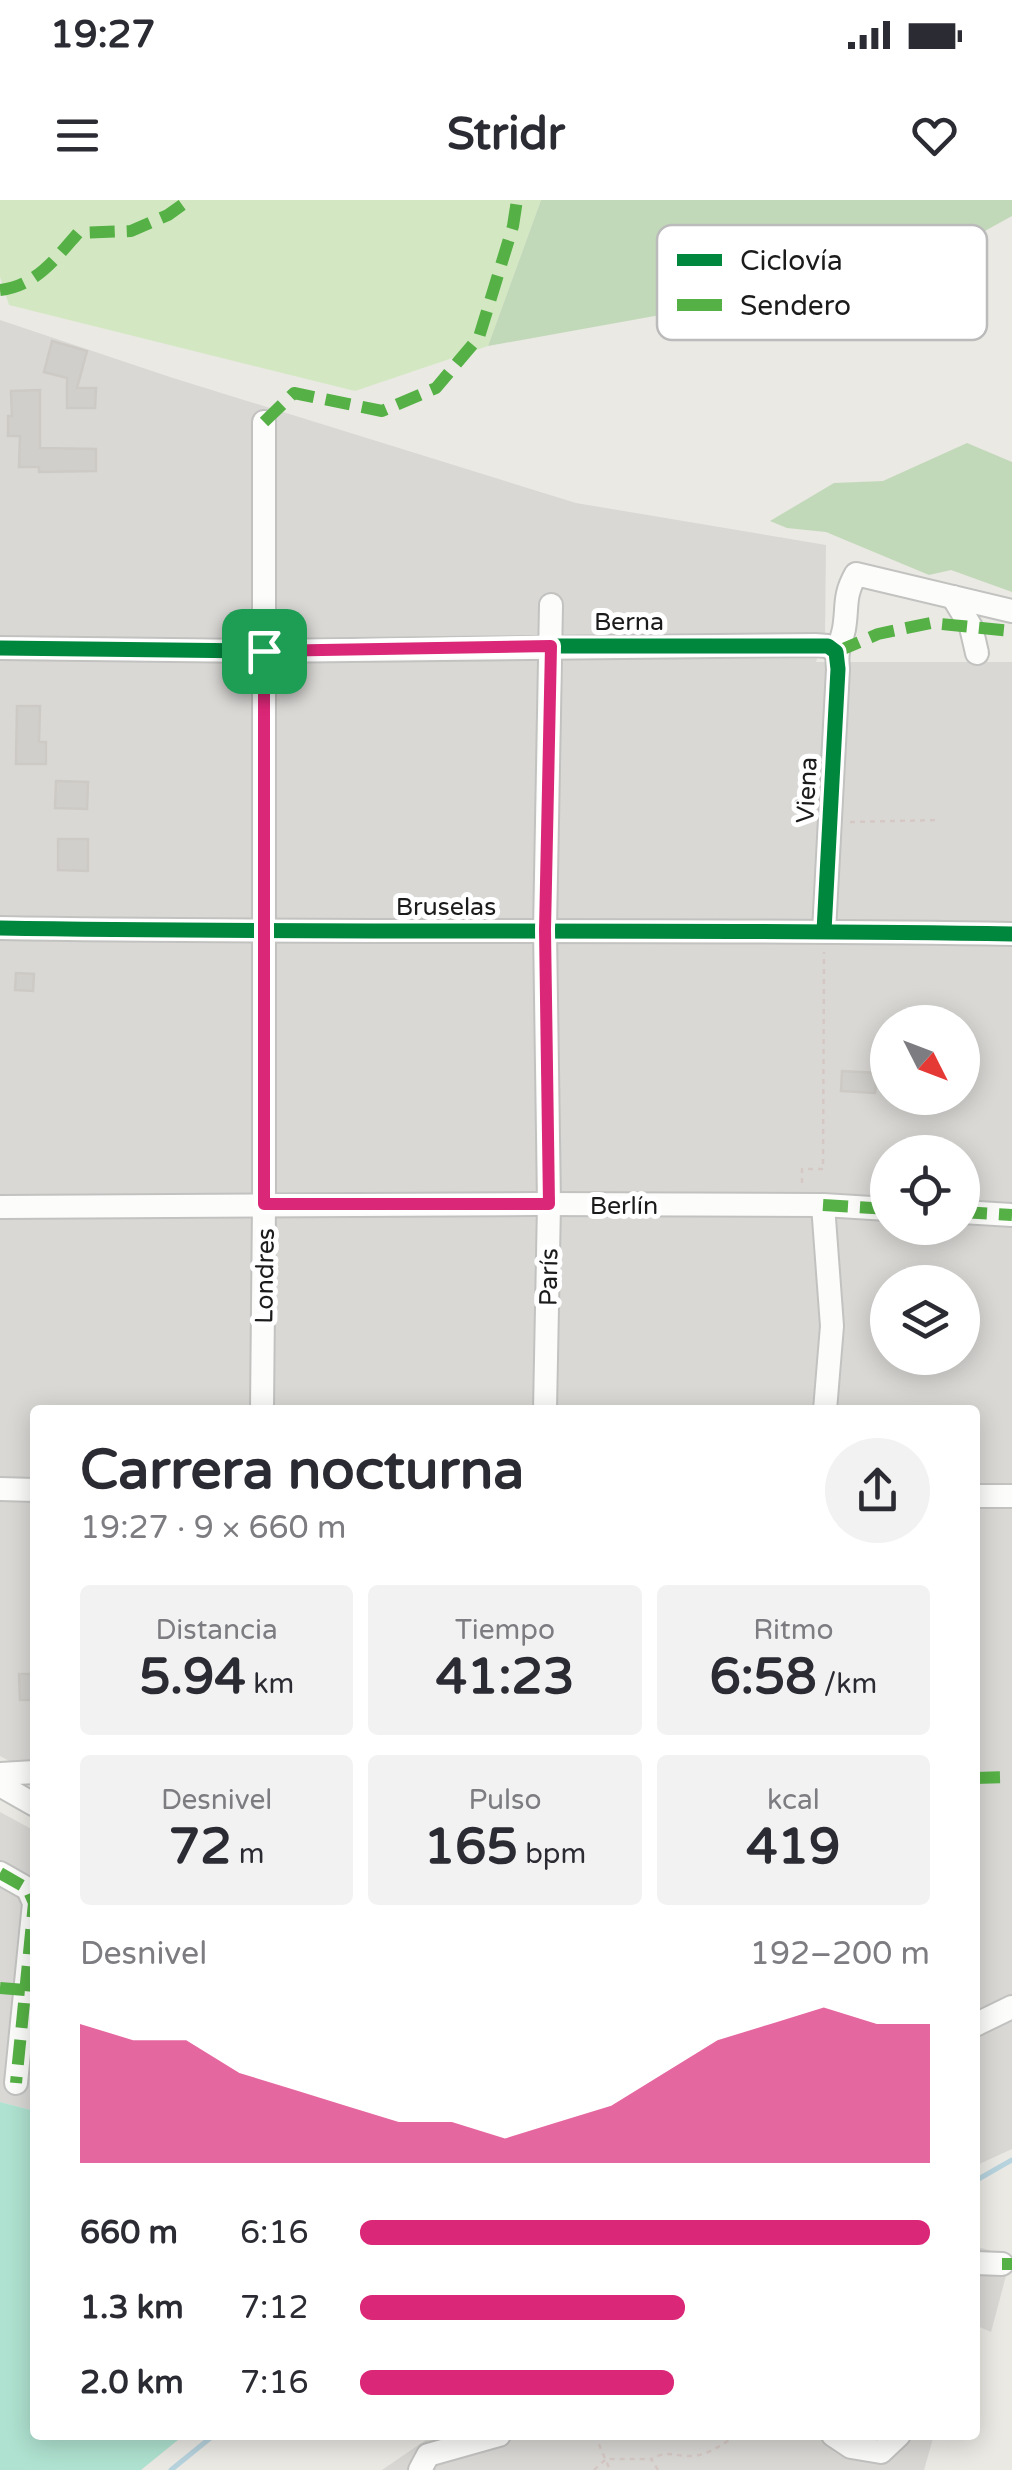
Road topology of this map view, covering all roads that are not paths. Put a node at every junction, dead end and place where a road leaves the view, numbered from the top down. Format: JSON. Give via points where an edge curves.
{"nodes":[{"id":1,"x":264,"y":422,"type":"dead end"},
{"id":2,"x":953,"y":596,"type":"junction"},
{"id":3,"x":551,"y":605,"type":"dead end"},
{"id":4,"x":1012,"y":612,"type":"edge"},
{"id":5,"x":551,"y":646,"type":"junction"},
{"id":6,"x":0,"y":648,"type":"edge"},
{"id":7,"x":264,"y":651,"type":"junction"},
{"id":8,"x":836,"y":652,"type":"junction"},
{"id":9,"x":977,"y":653,"type":"dead end"},
{"id":10,"x":0,"y":928,"type":"edge"},
{"id":11,"x":545,"y":930,"type":"junction"},
{"id":12,"x":824,"y":931,"type":"junction"},
{"id":13,"x":265,"y":932,"type":"junction"},
{"id":14,"x":1012,"y":934,"type":"edge"},
{"id":15,"x":264,"y":1204,"type":"junction"},
{"id":16,"x":549,"y":1204,"type":"junction"},
{"id":17,"x":812,"y":1205,"type":"junction"},
{"id":18,"x":0,"y":1207,"type":"edge"},
{"id":19,"x":870,"y":1207,"type":"edge"},
{"id":20,"x":980,"y":1213,"type":"edge"},
{"id":21,"x":1012,"y":1215,"type":"edge"},
{"id":22,"x":262,"y":1405,"type":"edge"},
{"id":23,"x":544,"y":1405,"type":"edge"},
{"id":24,"x":826,"y":1405,"type":"edge"},
{"id":25,"x":0,"y":1489,"type":"edge"},
{"id":26,"x":30,"y":1490,"type":"edge"},
{"id":27,"x":980,"y":1496,"type":"edge"},
{"id":28,"x":1012,"y":1496,"type":"edge"},
{"id":29,"x":30,"y":1772,"type":"edge"},
{"id":30,"x":0,"y":1774,"type":"edge"},
{"id":31,"x":0,"y":1785,"type":"edge"},
{"id":32,"x":30,"y":1802,"type":"edge"},
{"id":33,"x":0,"y":1873,"type":"edge"},
{"id":34,"x":30,"y":1894,"type":"edge"},
{"id":35,"x":30,"y":1932,"type":"edge"},
{"id":36,"x":0,"y":1988,"type":"edge"},
{"id":37,"x":25,"y":1990,"type":"junction"},
{"id":38,"x":1012,"y":2007,"type":"edge"},
{"id":39,"x":980,"y":2023,"type":"edge"},
{"id":40,"x":16,"y":2082,"type":"dead end"},
{"id":41,"x":980,"y":2263,"type":"edge"},
{"id":42,"x":1002,"y":2264,"type":"dead end"},
{"id":43,"x":481,"y":2440,"type":"edge"},
{"id":44,"x":840,"y":2440,"type":"edge"},
{"id":45,"x":894,"y":2440,"type":"edge"},
{"id":46,"x":420,"y":2470,"type":"edge"}],
"edges":[{"from":1,"to":7,"type":"street","name":"Londres"},
{"from":2,"to":4,"type":"street"},
{"from":2,"to":8,"type":"street","name":"Viena","via":[[856,574]]},
{"from":2,"to":9,"type":"street"},
{"from":3,"to":5,"type":"street","name":"París"},
{"from":5,"to":7,"type":"street","name":"Berna"},
{"from":5,"to":8,"type":"street","name":"Berna","via":[[814,645]]},
{"from":5,"to":11,"type":"street","name":"París"},
{"from":6,"to":7,"type":"street","name":"Berna"},
{"from":7,"to":13,"type":"street","name":"Londres"},
{"from":8,"to":12,"type":"street","name":"Viena"},
{"from":10,"to":13,"type":"street","name":"Bruselas"},
{"from":11,"to":12,"type":"street","name":"Bruselas"},
{"from":11,"to":13,"type":"street","name":"Bruselas"},
{"from":11,"to":16,"type":"street","name":"París"},
{"from":12,"to":14,"type":"street","name":"Bruselas"},
{"from":13,"to":15,"type":"street","name":"Londres"},
{"from":15,"to":16,"type":"street","name":"Berlín"},
{"from":15,"to":18,"type":"street","name":"Berlín"},
{"from":15,"to":22,"type":"street","name":"Londres"},
{"from":16,"to":17,"type":"street","name":"Berlín"},
{"from":16,"to":23,"type":"street","name":"París"},
{"from":17,"to":19,"type":"street","name":"Berlín"},
{"from":17,"to":24,"type":"street","via":[[832,1326]]},
{"from":20,"to":21,"type":"street"},
{"from":25,"to":26,"type":"street"},
{"from":27,"to":28,"type":"street"},
{"from":29,"to":30,"type":"street"},
{"from":31,"to":32,"type":"street"},
{"from":33,"to":34,"type":"street"},
{"from":35,"to":37,"type":"street"},
{"from":36,"to":37,"type":"street"},
{"from":37,"to":40,"type":"street"},
{"from":38,"to":39,"type":"street"},
{"from":41,"to":42,"type":"street"},
{"from":43,"to":46,"type":"street","via":[[428,2455]]},
{"from":44,"to":45,"type":"street","via":[[881,2452]]}]}
